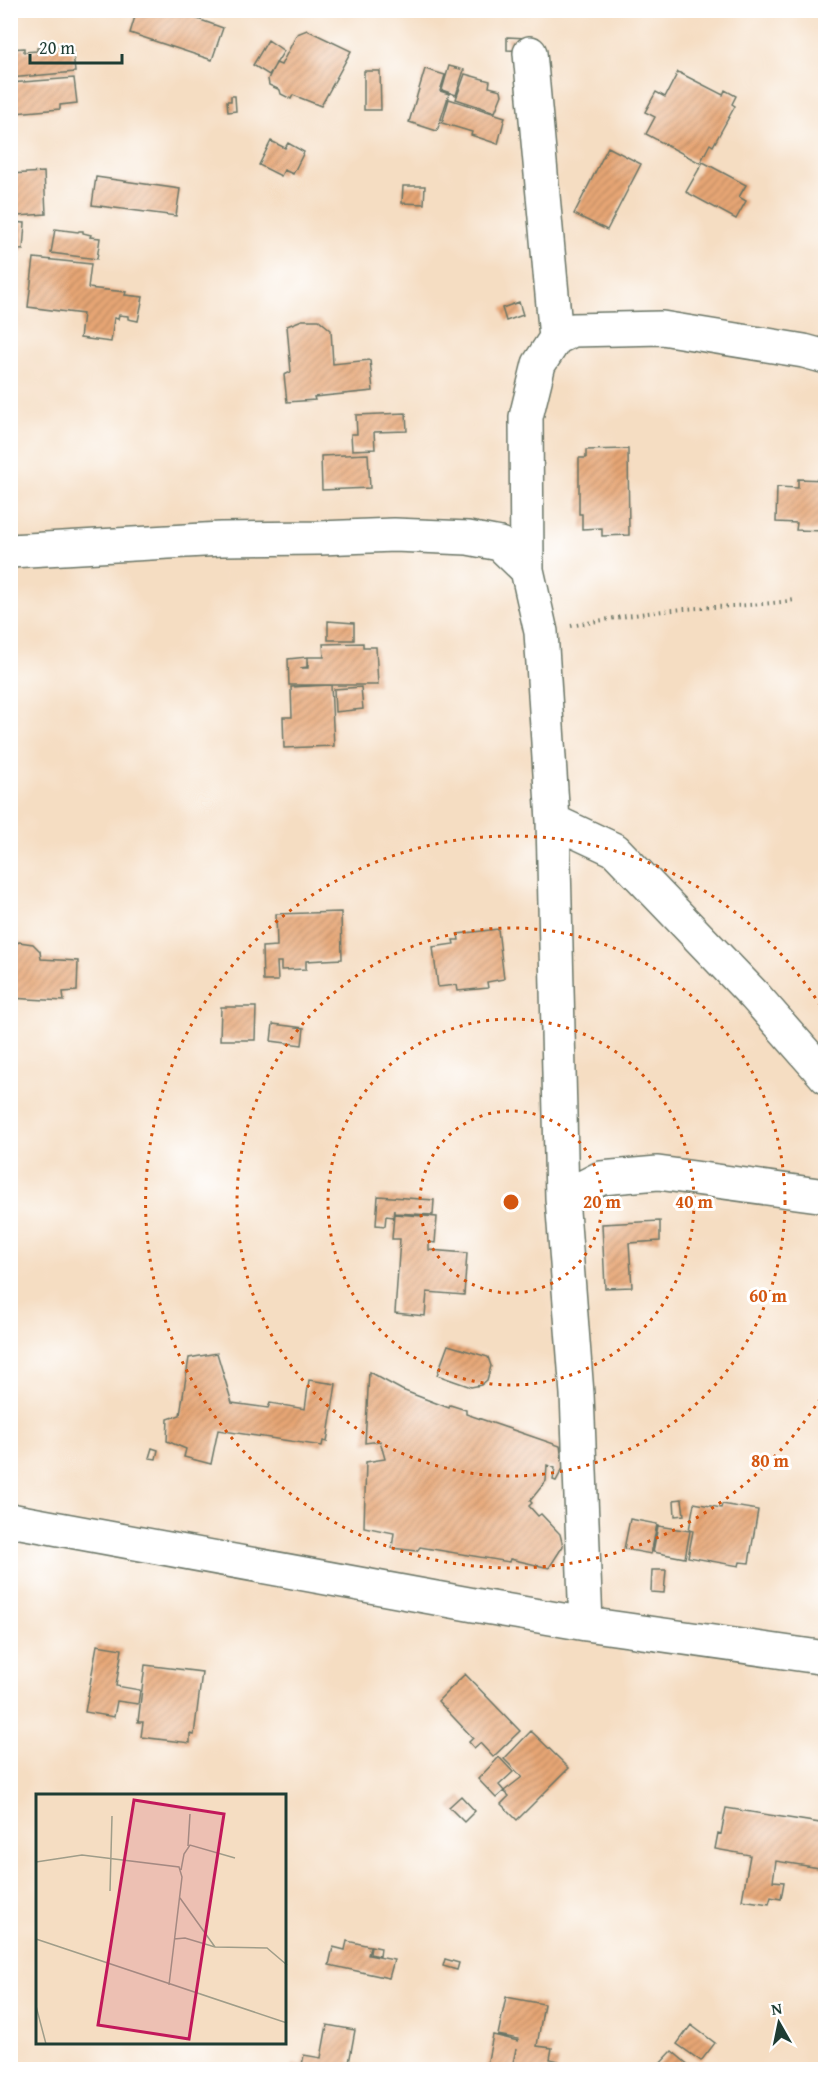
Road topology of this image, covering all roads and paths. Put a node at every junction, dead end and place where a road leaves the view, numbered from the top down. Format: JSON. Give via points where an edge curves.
{"nodes":[{"id":1,"x":530,"y":53,"type":"dead end"},
{"id":2,"x":556,"y":338,"type":"junction"},
{"id":3,"x":825,"y":357,"type":"edge"},
{"id":4,"x":10,"y":551,"type":"edge"},
{"id":5,"x":527,"y":570,"type":"junction"},
{"id":6,"x":795,"y":600,"type":"dead end"},
{"id":7,"x":541,"y":632,"type":"junction"},
{"id":8,"x":553,"y":820,"type":"junction"},
{"id":9,"x":825,"y":1077,"type":"edge"},
{"id":10,"x":825,"y":1196,"type":"edge"},
{"id":11,"x":562,"y":1198,"type":"junction"},
{"id":12,"x":10,"y":1520,"type":"edge"},
{"id":13,"x":586,"y":1624,"type":"junction"},
{"id":14,"x":825,"y":1658,"type":"edge"}],
"edges":[{"from":1,"to":2,"type":"street"},
{"from":2,"to":3,"type":"street","via":[[573,330],[662,328]]},
{"from":2,"to":5,"type":"street","via":[[539,364],[526,417]]},
{"from":4,"to":5,"type":"street","via":[[221,539],[394,535],[468,538],[500,544]]},
{"from":5,"to":7,"type":"street"},
{"from":6,"to":7,"type":"path","via":[[684,609]]},
{"from":7,"to":8,"type":"street"},
{"from":8,"to":9,"type":"street","via":[[615,850],[755,996]]},
{"from":8,"to":11,"type":"street"},
{"from":10,"to":11,"type":"street","via":[[658,1173],[600,1178]]},
{"from":11,"to":13,"type":"street","via":[[577,1394]]},
{"from":12,"to":13,"type":"street"},
{"from":13,"to":14,"type":"street"}]}
